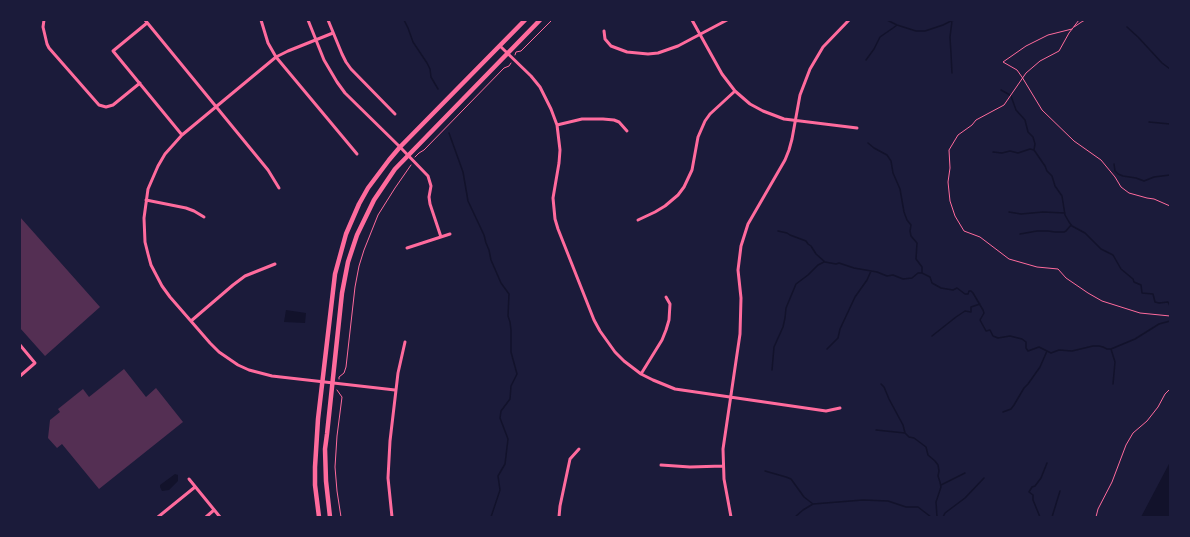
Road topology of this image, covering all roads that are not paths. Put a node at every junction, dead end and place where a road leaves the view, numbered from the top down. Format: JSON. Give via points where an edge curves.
{"nodes":[{"id":1,"x":44,"y":20,"type":"edge"},
{"id":2,"x":261,"y":20,"type":"edge"},
{"id":3,"x":308,"y":20,"type":"edge"},
{"id":4,"x":328,"y":20,"type":"edge"},
{"id":5,"x":525,"y":20,"type":"edge"},
{"id":6,"x":540,"y":20,"type":"edge"},
{"id":7,"x":692,"y":20,"type":"edge"},
{"id":8,"x":727,"y":20,"type":"edge"},
{"id":9,"x":849,"y":20,"type":"edge"},
{"id":10,"x":146,"y":21,"type":"edge"},
{"id":11,"x":604,"y":31,"type":"dead end"},
{"id":12,"x":333,"y":33,"type":"junction"},
{"id":13,"x":701,"y":35,"type":"junction"},
{"id":14,"x":316,"y":40,"type":"junction"},
{"id":15,"x":500,"y":46,"type":"junction"},
{"id":16,"x":507,"y":54,"type":"junction"},
{"id":17,"x":276,"y":57,"type":"junction"},
{"id":18,"x":140,"y":83,"type":"junction"},
{"id":19,"x":735,"y":91,"type":"junction"},
{"id":20,"x":216,"y":106,"type":"junction"},
{"id":21,"x":395,"y":114,"type":"dead end"},
{"id":22,"x":796,"y":121,"type":"junction"},
{"id":23,"x":557,"y":125,"type":"junction"},
{"id":24,"x":857,"y":128,"type":"dead end"},
{"id":25,"x":627,"y":130,"type":"dead end"},
{"id":26,"x":182,"y":135,"type":"junction"},
{"id":27,"x":400,"y":147,"type":"junction"},
{"id":28,"x":357,"y":154,"type":"dead end"},
{"id":29,"x":408,"y":155,"type":"junction"},
{"id":30,"x":279,"y":188,"type":"dead end"},
{"id":31,"x":146,"y":200,"type":"junction"},
{"id":32,"x":204,"y":217,"type":"dead end"},
{"id":33,"x":638,"y":220,"type":"dead end"},
{"id":34,"x":450,"y":234,"type":"dead end"},
{"id":35,"x":441,"y":237,"type":"junction"},
{"id":36,"x":408,"y":248,"type":"dead end"},
{"id":37,"x":275,"y":264,"type":"dead end"},
{"id":38,"x":666,"y":297,"type":"dead end"},
{"id":39,"x":191,"y":321,"type":"junction"},
{"id":40,"x":405,"y":342,"type":"dead end"},
{"id":41,"x":20,"y":345,"type":"edge"},
{"id":42,"x":641,"y":374,"type":"junction"},
{"id":43,"x":20,"y":376,"type":"edge"},
{"id":44,"x":322,"y":382,"type":"junction"},
{"id":45,"x":332,"y":384,"type":"junction"},
{"id":46,"x":395,"y":390,"type":"junction"},
{"id":47,"x":730,"y":396,"type":"junction"},
{"id":48,"x":840,"y":408,"type":"dead end"},
{"id":49,"x":579,"y":449,"type":"dead end"},
{"id":50,"x":661,"y":465,"type":"dead end"},
{"id":51,"x":723,"y":466,"type":"junction"},
{"id":52,"x":189,"y":479,"type":"dead end"},
{"id":53,"x":195,"y":487,"type":"junction"},
{"id":54,"x":214,"y":510,"type":"junction"},
{"id":55,"x":158,"y":517,"type":"edge"},
{"id":56,"x":206,"y":517,"type":"edge"},
{"id":57,"x":220,"y":517,"type":"edge"},
{"id":58,"x":319,"y":517,"type":"edge"},
{"id":59,"x":330,"y":517,"type":"edge"},
{"id":60,"x":392,"y":517,"type":"edge"},
{"id":61,"x":559,"y":517,"type":"edge"},
{"id":62,"x":731,"y":517,"type":"edge"}],
"edges":[{"from":1,"to":18,"type":"street","via":[[43,27],[49,48],[99,105],[113,105]]},
{"from":2,"to":17,"type":"street","via":[[268,43]]},
{"from":3,"to":14,"type":"street"},
{"from":4,"to":12,"type":"street"},
{"from":5,"to":15,"type":"main road"},
{"from":6,"to":16,"type":"main road"},
{"from":7,"to":13,"type":"street"},
{"from":8,"to":13,"type":"street"},
{"from":9,"to":22,"type":"street","via":[[823,47],[810,69],[800,95]]},
{"from":10,"to":18,"type":"street","via":[[113,51]]},
{"from":10,"to":20,"type":"street"},
{"from":11,"to":13,"type":"street","via":[[605,39],[611,46],[637,54],[668,50]]},
{"from":12,"to":14,"type":"street"},
{"from":12,"to":21,"type":"street","via":[[351,69]]},
{"from":13,"to":19,"type":"street","via":[[722,74]]},
{"from":14,"to":17,"type":"street"},
{"from":14,"to":27,"type":"street","via":[[330,72],[346,93]]},
{"from":15,"to":16,"type":"street"},
{"from":15,"to":27,"type":"main road"},
{"from":16,"to":23,"type":"street","via":[[540,87]]},
{"from":16,"to":29,"type":"main road"},
{"from":17,"to":20,"type":"street"},
{"from":17,"to":28,"type":"street"},
{"from":18,"to":26,"type":"street"},
{"from":19,"to":22,"type":"street","via":[[763,111]]},
{"from":19,"to":33,"type":"street","via":[[705,121],[698,137],[692,170],[681,191],[665,206]]},
{"from":20,"to":26,"type":"street"},
{"from":20,"to":30,"type":"street","via":[[268,170]]},
{"from":22,"to":24,"type":"street"},
{"from":22,"to":47,"type":"street","via":[[785,160],[748,224],[740,246],[740,334]]},
{"from":23,"to":25,"type":"street","via":[[582,119],[603,118],[619,122]]},
{"from":23,"to":42,"type":"street","via":[[559,163],[553,198],[558,229],[600,331],[615,352]]},
{"from":26,"to":31,"type":"street","via":[[158,166]]},
{"from":27,"to":29,"type":"street"},
{"from":27,"to":44,"type":"main road","via":[[368,188],[342,247],[334,279]]},
{"from":29,"to":35,"type":"street","via":[[430,181],[430,204]]},
{"from":29,"to":45,"type":"main road","via":[[380,190],[352,248],[342,293]]},
{"from":31,"to":32,"type":"street","via":[[186,208]]},
{"from":31,"to":39,"type":"street","via":[[145,236],[152,265],[162,286]]},
{"from":34,"to":35,"type":"street"},
{"from":35,"to":36,"type":"street"},
{"from":37,"to":39,"type":"street","via":[[245,276]]},
{"from":38,"to":42,"type":"street","via":[[670,304],[666,330]]},
{"from":39,"to":44,"type":"street","via":[[219,352],[238,365],[272,376]]},
{"from":40,"to":46,"type":"street"},
{"from":41,"to":43,"type":"street","via":[[35,363]]},
{"from":42,"to":47,"type":"street","via":[[675,389]]},
{"from":44,"to":45,"type":"street"},
{"from":44,"to":58,"type":"main road","via":[[315,447],[315,485]]},
{"from":45,"to":46,"type":"street"},
{"from":45,"to":59,"type":"main road","via":[[325,449],[326,495]]},
{"from":46,"to":60,"type":"street","via":[[388,460]]},
{"from":47,"to":48,"type":"street","via":[[826,411]]},
{"from":47,"to":51,"type":"street"},
{"from":49,"to":61,"type":"street","via":[[570,459]]},
{"from":50,"to":51,"type":"street"},
{"from":51,"to":62,"type":"street"},
{"from":52,"to":53,"type":"street"},
{"from":53,"to":54,"type":"street"},
{"from":53,"to":55,"type":"street"},
{"from":54,"to":56,"type":"street"},
{"from":54,"to":57,"type":"street"}]}
